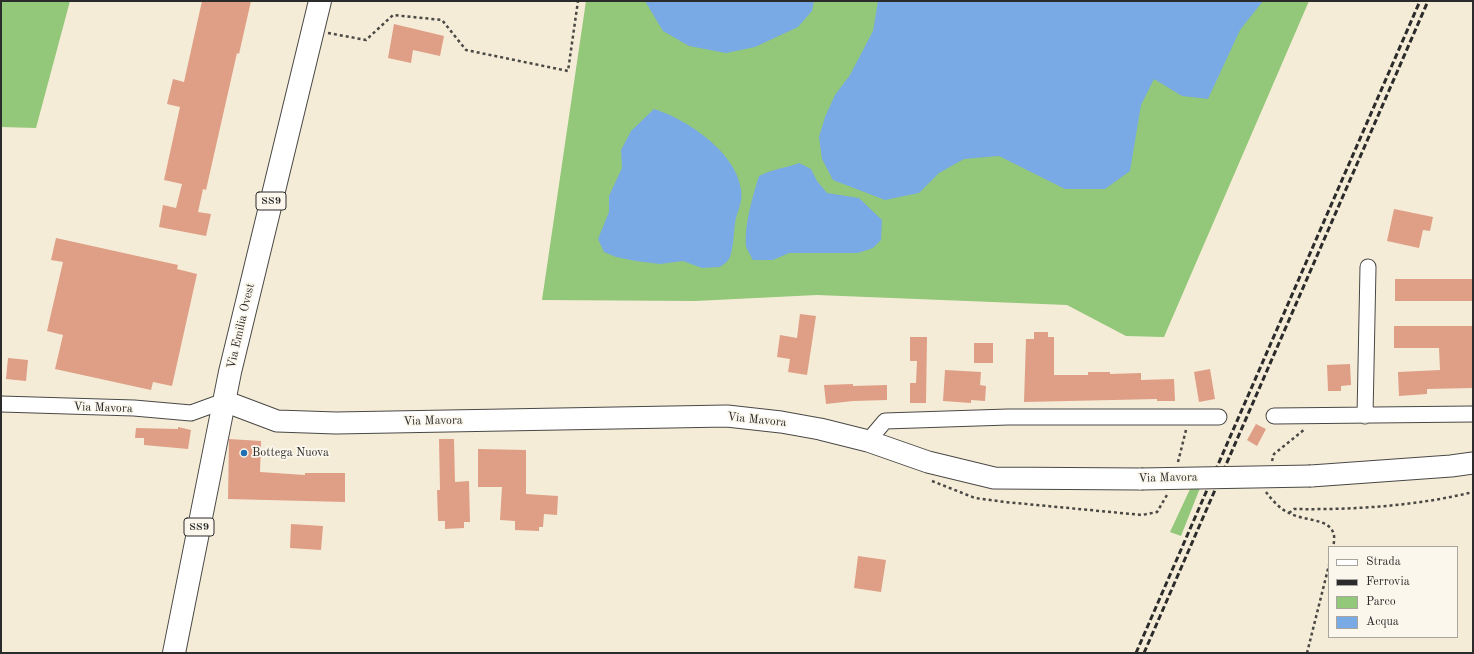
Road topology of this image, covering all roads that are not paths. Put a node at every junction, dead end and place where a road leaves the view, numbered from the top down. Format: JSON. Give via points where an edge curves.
{"nodes":[{"id":1,"x":320,"y":1,"type":"edge"},
{"id":2,"x":1368,"y":267,"type":"dead end"},
{"id":3,"x":224,"y":401,"type":"junction"},
{"id":4,"x":1,"y":404,"type":"edge"},
{"id":5,"x":1473,"y":414,"type":"edge"},
{"id":6,"x":1274,"y":416,"type":"dead end"},
{"id":7,"x":1365,"y":416,"type":"junction"},
{"id":8,"x":1219,"y":417,"type":"dead end"},
{"id":9,"x":868,"y":441,"type":"junction"},
{"id":10,"x":1473,"y":463,"type":"edge"},
{"id":11,"x":174,"y":653,"type":"edge"}],
"edges":[{"from":1,"to":3,"type":"main road","name":"Via Emilia Ovest","number":"SS9"},
{"from":2,"to":7,"type":"street"},
{"from":3,"to":4,"type":"street","name":"Via Mavora","via":[[191,413],[134,408]]},
{"from":3,"to":9,"type":"street","name":"Via Mavora","via":[[277,421],[727,416],[781,422]]},
{"from":3,"to":11,"type":"main road","name":"Via Emilia Ovest","number":"SS9"},
{"from":5,"to":7,"type":"street"},
{"from":6,"to":7,"type":"street"},
{"from":8,"to":9,"type":"street","via":[[1008,416],[885,421]]},
{"from":9,"to":10,"type":"street","name":"Via Mavora","bridge":true,"via":[[928,462],[994,478],[1311,476]]}]}
